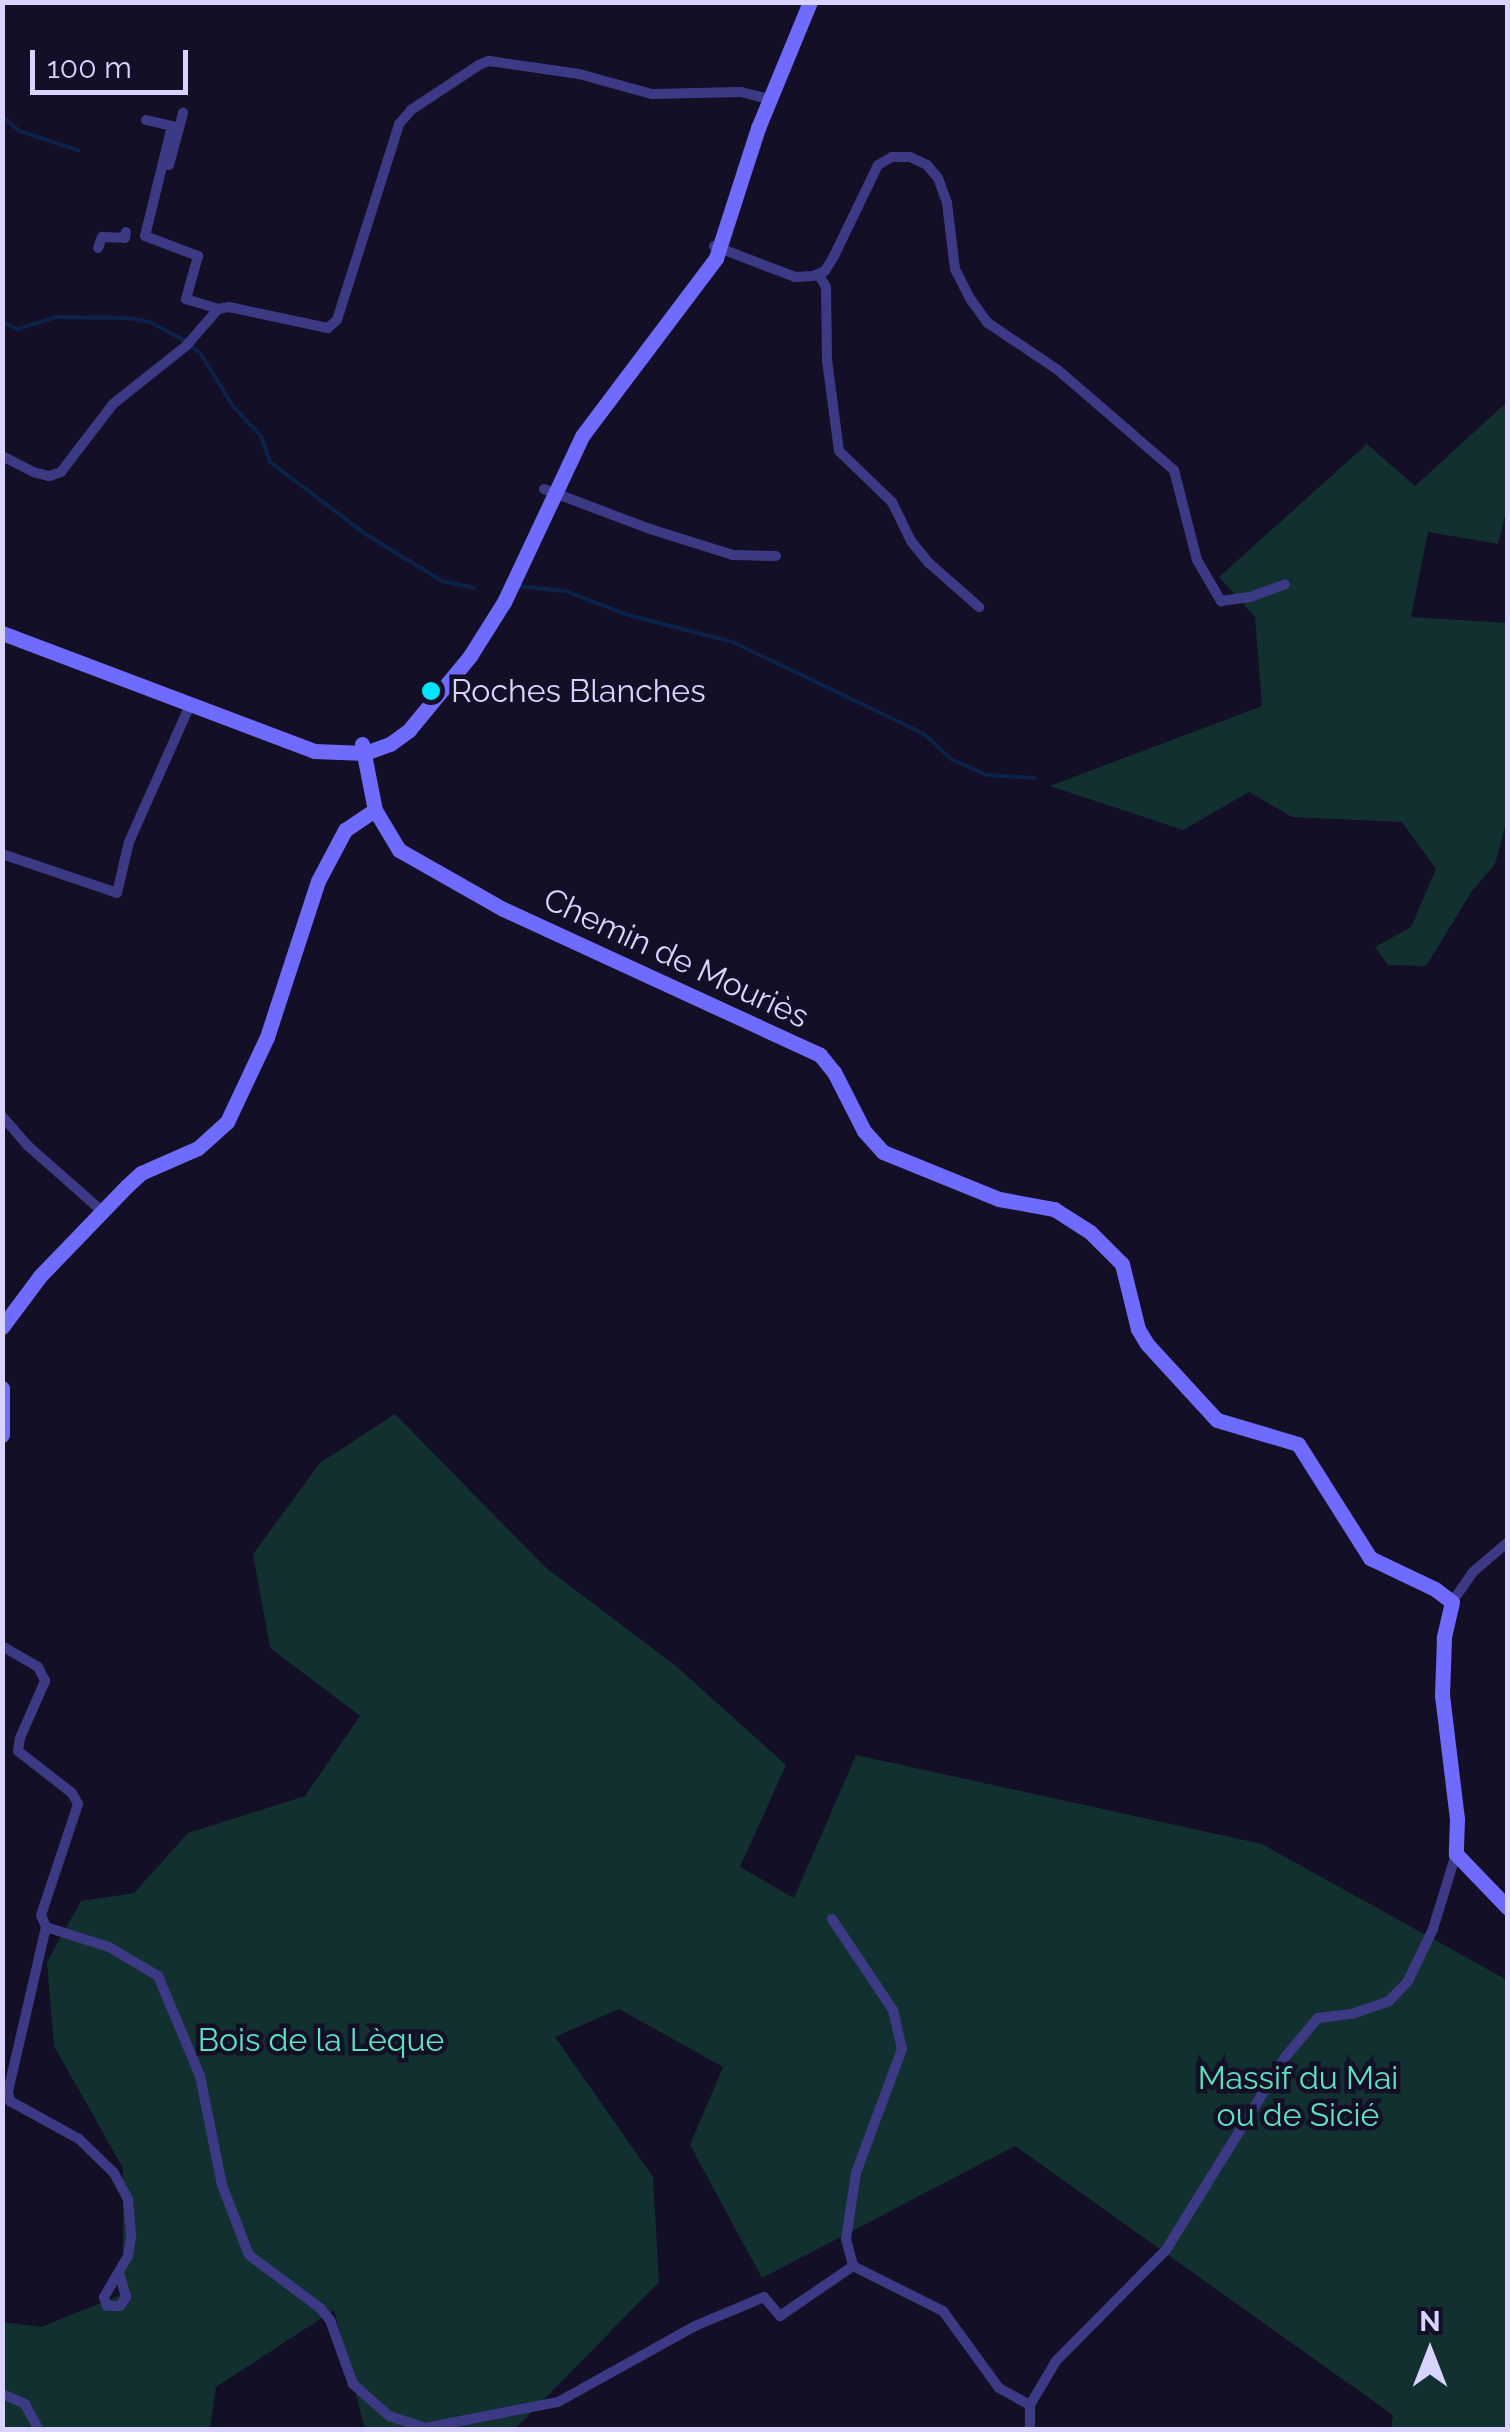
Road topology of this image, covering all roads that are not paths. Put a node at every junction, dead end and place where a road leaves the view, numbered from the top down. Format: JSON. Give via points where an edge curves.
{"nodes":[{"id":1,"x":799,"y":2,"type":"edge"},
{"id":2,"x":810,"y":2,"type":"edge"},
{"id":3,"x":764,"y":97,"type":"junction"},
{"id":4,"x":183,"y":113,"type":"dead end"},
{"id":5,"x":146,"y":120,"type":"dead end"},
{"id":6,"x":158,"y":181,"type":"junction"},
{"id":7,"x":146,"y":236,"type":"junction"},
{"id":8,"x":716,"y":247,"type":"junction"},
{"id":9,"x":98,"y":248,"type":"dead end"},
{"id":10,"x":818,"y":274,"type":"junction"},
{"id":11,"x":218,"y":309,"type":"junction"},
{"id":12,"x":2,"y":456,"type":"edge"},
{"id":13,"x":548,"y":491,"type":"junction"},
{"id":14,"x":776,"y":556,"type":"dead end"},
{"id":15,"x":1285,"y":584,"type":"dead end"},
{"id":16,"x":979,"y":607,"type":"dead end"},
{"id":17,"x":2,"y":634,"type":"edge"},
{"id":18,"x":190,"y":705,"type":"junction"},
{"id":19,"x":364,"y":748,"type":"junction"},
{"id":20,"x":375,"y":810,"type":"junction"},
{"id":21,"x":2,"y":854,"type":"edge"},
{"id":22,"x":2,"y":1116,"type":"edge"},
{"id":23,"x":103,"y":1212,"type":"junction"},
{"id":24,"x":2,"y":1327,"type":"edge"},
{"id":25,"x":2,"y":1388,"type":"edge"},
{"id":26,"x":2,"y":1434,"type":"edge"},
{"id":27,"x":1507,"y":1546,"type":"edge"},
{"id":28,"x":1452,"y":1602,"type":"junction"},
{"id":29,"x":2,"y":1646,"type":"edge"},
{"id":30,"x":1456,"y":1854,"type":"junction"},
{"id":31,"x":1508,"y":1908,"type":"edge"},
{"id":32,"x":832,"y":1919,"type":"dead end"},
{"id":33,"x":46,"y":1927,"type":"junction"},
{"id":34,"x":853,"y":2266,"type":"junction"},
{"id":35,"x":119,"y":2273,"type":"dead end"},
{"id":36,"x":2,"y":2394,"type":"edge"},
{"id":37,"x":1030,"y":2405,"type":"junction"},
{"id":38,"x":39,"y":2430,"type":"edge"},
{"id":39,"x":1030,"y":2430,"type":"edge"}],
"edges":[{"from":1,"to":3,"type":"street"},
{"from":2,"to":3,"type":"street"},
{"from":3,"to":8,"type":"street"},
{"from":3,"to":11,"type":"street","via":[[652,94],[579,74],[479,65],[398,124],[337,320],[316,329],[229,306]]},
{"from":4,"to":6,"type":"street","via":[[166,177]]},
{"from":5,"to":6,"type":"street","via":[[172,126]]},
{"from":6,"to":7,"type":"street"},
{"from":7,"to":9,"type":"street","via":[[123,231],[125,238],[102,237]]},
{"from":7,"to":11,"type":"street","via":[[198,256],[186,299]]},
{"from":8,"to":10,"type":"street","via":[[795,277]]},
{"from":8,"to":13,"type":"street","via":[[574,432]]},
{"from":10,"to":15,"type":"street","via":[[834,256],[878,165],[892,158],[927,165],[947,202],[955,269],[971,300],[988,323],[1070,380],[1174,470],[1197,560],[1221,602]]},
{"from":10,"to":16,"type":"street","via":[[826,287],[826,360],[838,451],[892,502],[929,563]]},
{"from":11,"to":12,"type":"street","via":[[186,346],[113,404],[61,472],[34,472]]},
{"from":13,"to":14,"type":"street","via":[[734,554]]},
{"from":13,"to":19,"type":"street","via":[[504,602],[470,656],[409,730],[390,744]]},
{"from":17,"to":18,"type":"street"},
{"from":18,"to":19,"type":"street","via":[[331,754]]},
{"from":18,"to":21,"type":"street","via":[[129,842],[116,892]]},
{"from":19,"to":20,"type":"street","name":"Chemin de Mouriès"},
{"from":20,"to":23,"type":"street","via":[[345,830],[318,881],[262,1051],[227,1122],[198,1148],[141,1174]]},
{"from":20,"to":28,"type":"street","name":"Chemin de Mouriès","via":[[399,850],[426,868],[820,1055],[864,1132],[883,1152],[999,1199],[1054,1209],[1090,1232],[1122,1264],[1147,1344],[1217,1420],[1298,1444],[1370,1558]]},
{"from":22,"to":23,"type":"street"},
{"from":23,"to":24,"type":"street","via":[[40,1276]]},
{"from":25,"to":26,"type":"street"},
{"from":27,"to":28,"type":"street","via":[[1473,1572]]},
{"from":28,"to":30,"type":"street","via":[[1442,1695]]},
{"from":29,"to":33,"type":"street","via":[[38,1667],[45,1681],[18,1751],[78,1804],[40,1915]]},
{"from":30,"to":31,"type":"street"},
{"from":30,"to":37,"type":"street","via":[[1434,1929],[1408,1981],[1388,2001],[1318,2018],[1286,2056],[1166,2250],[1056,2360]]},
{"from":32,"to":34,"type":"street","via":[[893,2010],[902,2049],[856,2172],[846,2239]]},
{"from":33,"to":34,"type":"street","via":[[110,1947],[158,1976],[200,2076],[222,2185],[249,2255],[320,2308],[353,2384],[389,2416],[425,2428],[558,2402],[764,2296],[780,2316]]},
{"from":33,"to":35,"type":"street","via":[[10,2101],[79,2139],[114,2173],[132,2216]]},
{"from":34,"to":37,"type":"street","via":[[943,2311],[999,2388]]},
{"from":36,"to":38,"type":"street","via":[[25,2404]]},
{"from":37,"to":39,"type":"street"}]}
